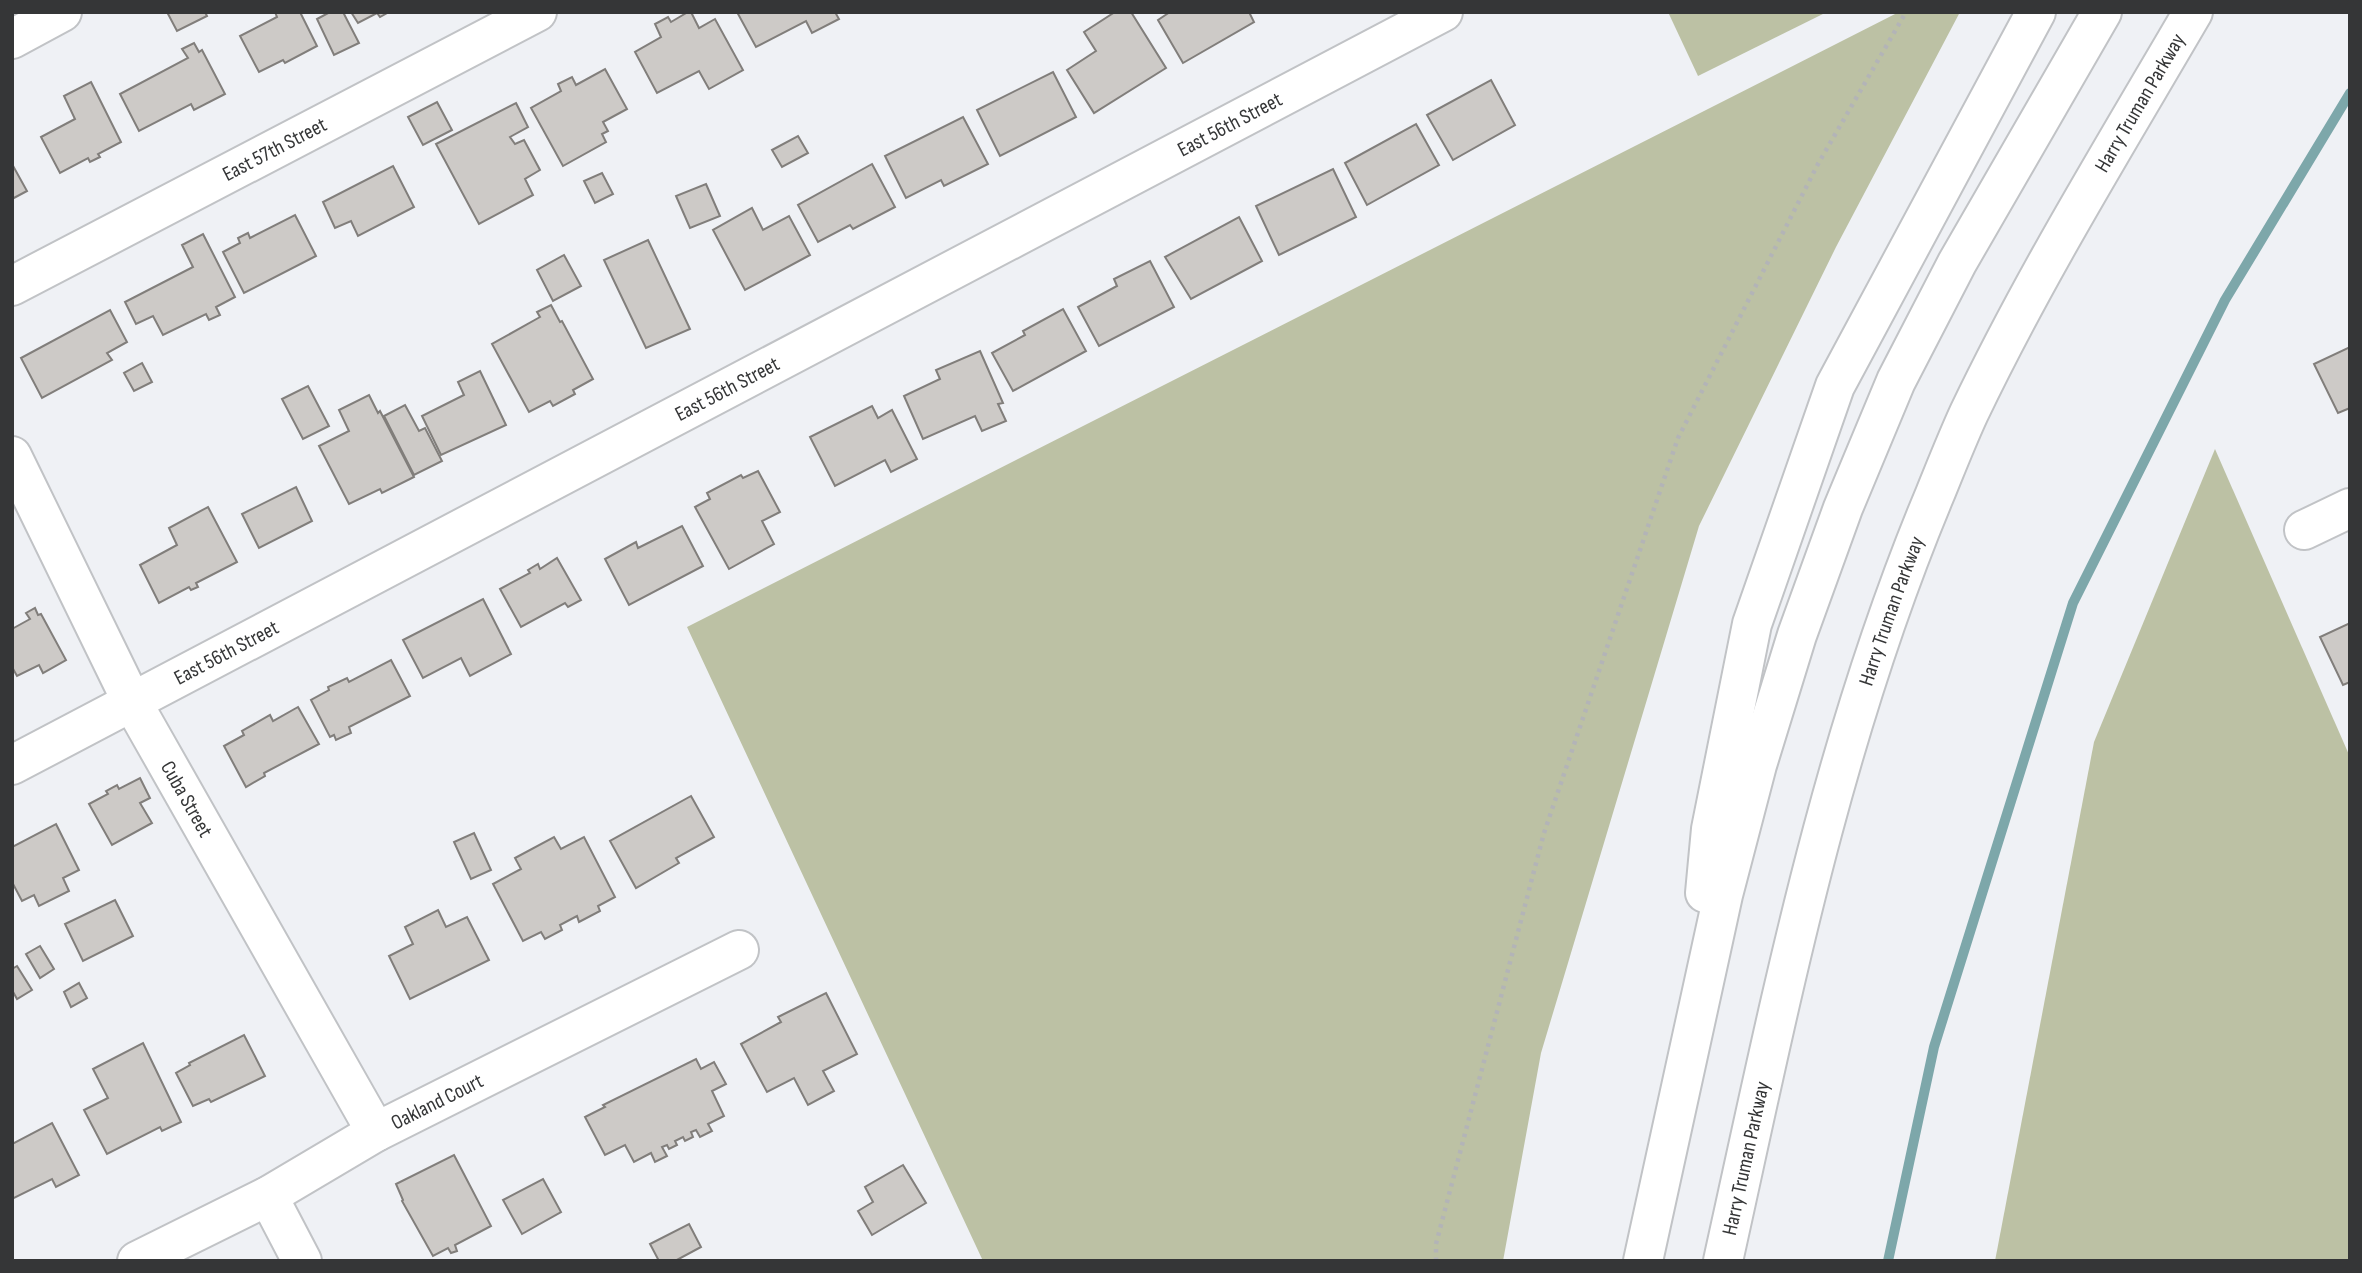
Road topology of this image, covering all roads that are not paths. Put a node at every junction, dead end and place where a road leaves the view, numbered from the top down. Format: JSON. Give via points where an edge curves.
{"nodes":[{"id":1,"x":62,"y":12,"type":"edge"},
{"id":2,"x":537,"y":12,"type":"edge"},
{"id":3,"x":1443,"y":12,"type":"edge"},
{"id":4,"x":2036,"y":12,"type":"edge"},
{"id":5,"x":2102,"y":12,"type":"edge"},
{"id":6,"x":2193,"y":12,"type":"edge"},
{"id":7,"x":12,"y":39,"type":"edge"},
{"id":8,"x":12,"y":286,"type":"edge"},
{"id":9,"x":12,"y":456,"type":"edge"},
{"id":10,"x":2350,"y":508,"type":"edge"},
{"id":11,"x":2304,"y":530,"type":"dead end"},
{"id":12,"x":132,"y":702,"type":"junction"},
{"id":13,"x":12,"y":765,"type":"edge"},
{"id":14,"x":739,"y":950,"type":"dead end"},
{"id":15,"x":1691,"y":1041,"type":"junction"},
{"id":16,"x":376,"y":1132,"type":"junction"},
{"id":17,"x":268,"y":1196,"type":"junction"},
{"id":18,"x":137,"y":1261,"type":"edge"},
{"id":19,"x":302,"y":1261,"type":"edge"},
{"id":20,"x":1643,"y":1261,"type":"edge"},
{"id":21,"x":1723,"y":1261,"type":"edge"}],
"edges":[{"from":1,"to":7,"type":"main road"},
{"from":2,"to":8,"type":"main road","name":"East 57th Street"},
{"from":3,"to":12,"type":"main road","name":"East 56th Street"},
{"from":4,"to":15,"type":"main road","via":[[1835,386],[1752,624],[1711,829]]},
{"from":5,"to":15,"type":"main road","via":[[1957,263],[1896,381],[1843,508],[1757,765]]},
{"from":6,"to":21,"type":"main road","name":"Harry Truman Parkway","via":[[2027,300],[1968,415],[1917,537],[1833,786]]},
{"from":9,"to":12,"type":"main road","name":"Cuba Street"},
{"from":10,"to":11,"type":"main road"},
{"from":12,"to":13,"type":"main road","name":"East 56th Street"},
{"from":12,"to":16,"type":"main road","name":"Cuba Street"},
{"from":14,"to":16,"type":"main road","name":"Oakland Court"},
{"from":15,"to":20,"type":"main road"},
{"from":16,"to":17,"type":"main road","name":"Oakland Court"},
{"from":17,"to":18,"type":"main road","name":"Oakland Court"},
{"from":17,"to":19,"type":"main road"}]}
